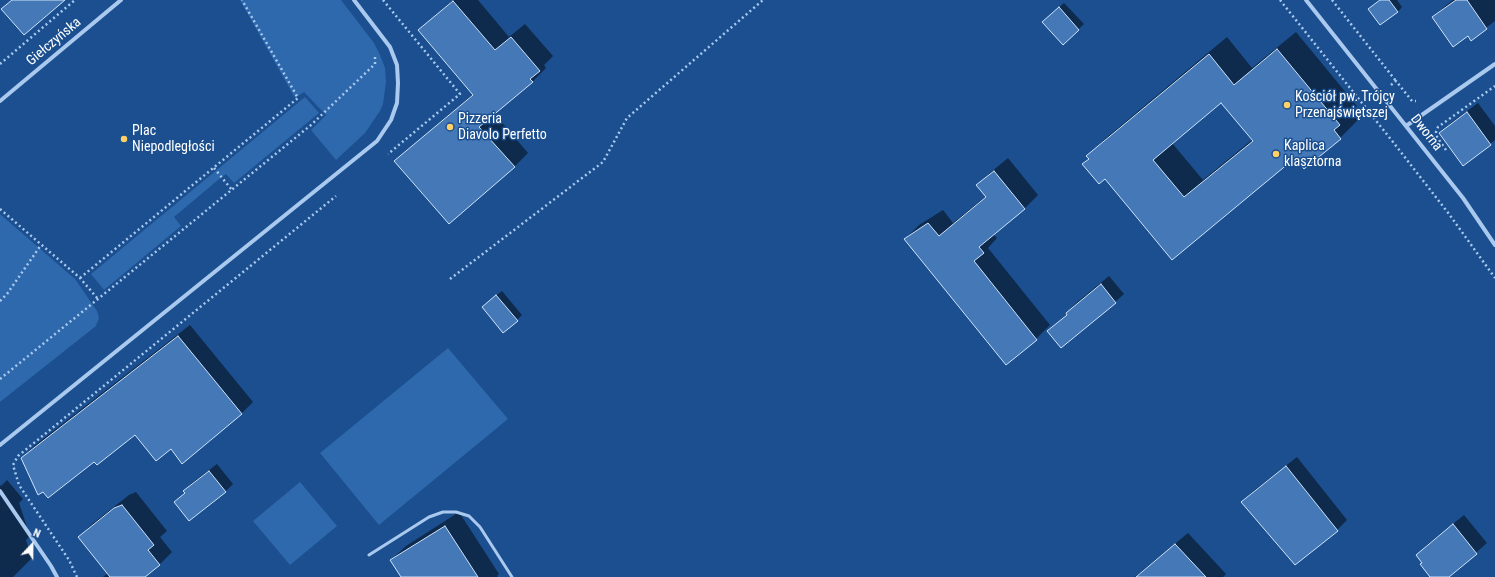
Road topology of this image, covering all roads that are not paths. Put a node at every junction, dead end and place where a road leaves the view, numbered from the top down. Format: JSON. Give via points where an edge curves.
{"nodes":[{"id":1,"x":121,"y":0,"type":"edge"},
{"id":2,"x":354,"y":0,"type":"edge"},
{"id":3,"x":1306,"y":0,"type":"edge"},
{"id":4,"x":1495,"y":64,"type":"edge"},
{"id":5,"x":0,"y":101,"type":"edge"},
{"id":6,"x":1406,"y":126,"type":"junction"},
{"id":7,"x":1495,"y":245,"type":"edge"},
{"id":8,"x":0,"y":445,"type":"edge"},
{"id":9,"x":0,"y":491,"type":"edge"},
{"id":10,"x":369,"y":555,"type":"dead end"},
{"id":11,"x":57,"y":577,"type":"edge"},
{"id":12,"x":512,"y":577,"type":"edge"}],
"edges":[{"from":1,"to":5,"type":"street","name":"Giełczyńska"},
{"from":2,"to":8,"type":"street","via":[[390,47],[397,65],[397,103],[391,120],[377,141]]},
{"from":3,"to":6,"type":"street","name":"Dworna"},
{"from":4,"to":6,"type":"street"},
{"from":6,"to":7,"type":"street","name":"Dworna","via":[[1463,198]]},
{"from":9,"to":11,"type":"street"},
{"from":10,"to":12,"type":"lane","via":[[429,517],[443,512],[456,512],[469,516],[480,527]]}]}
